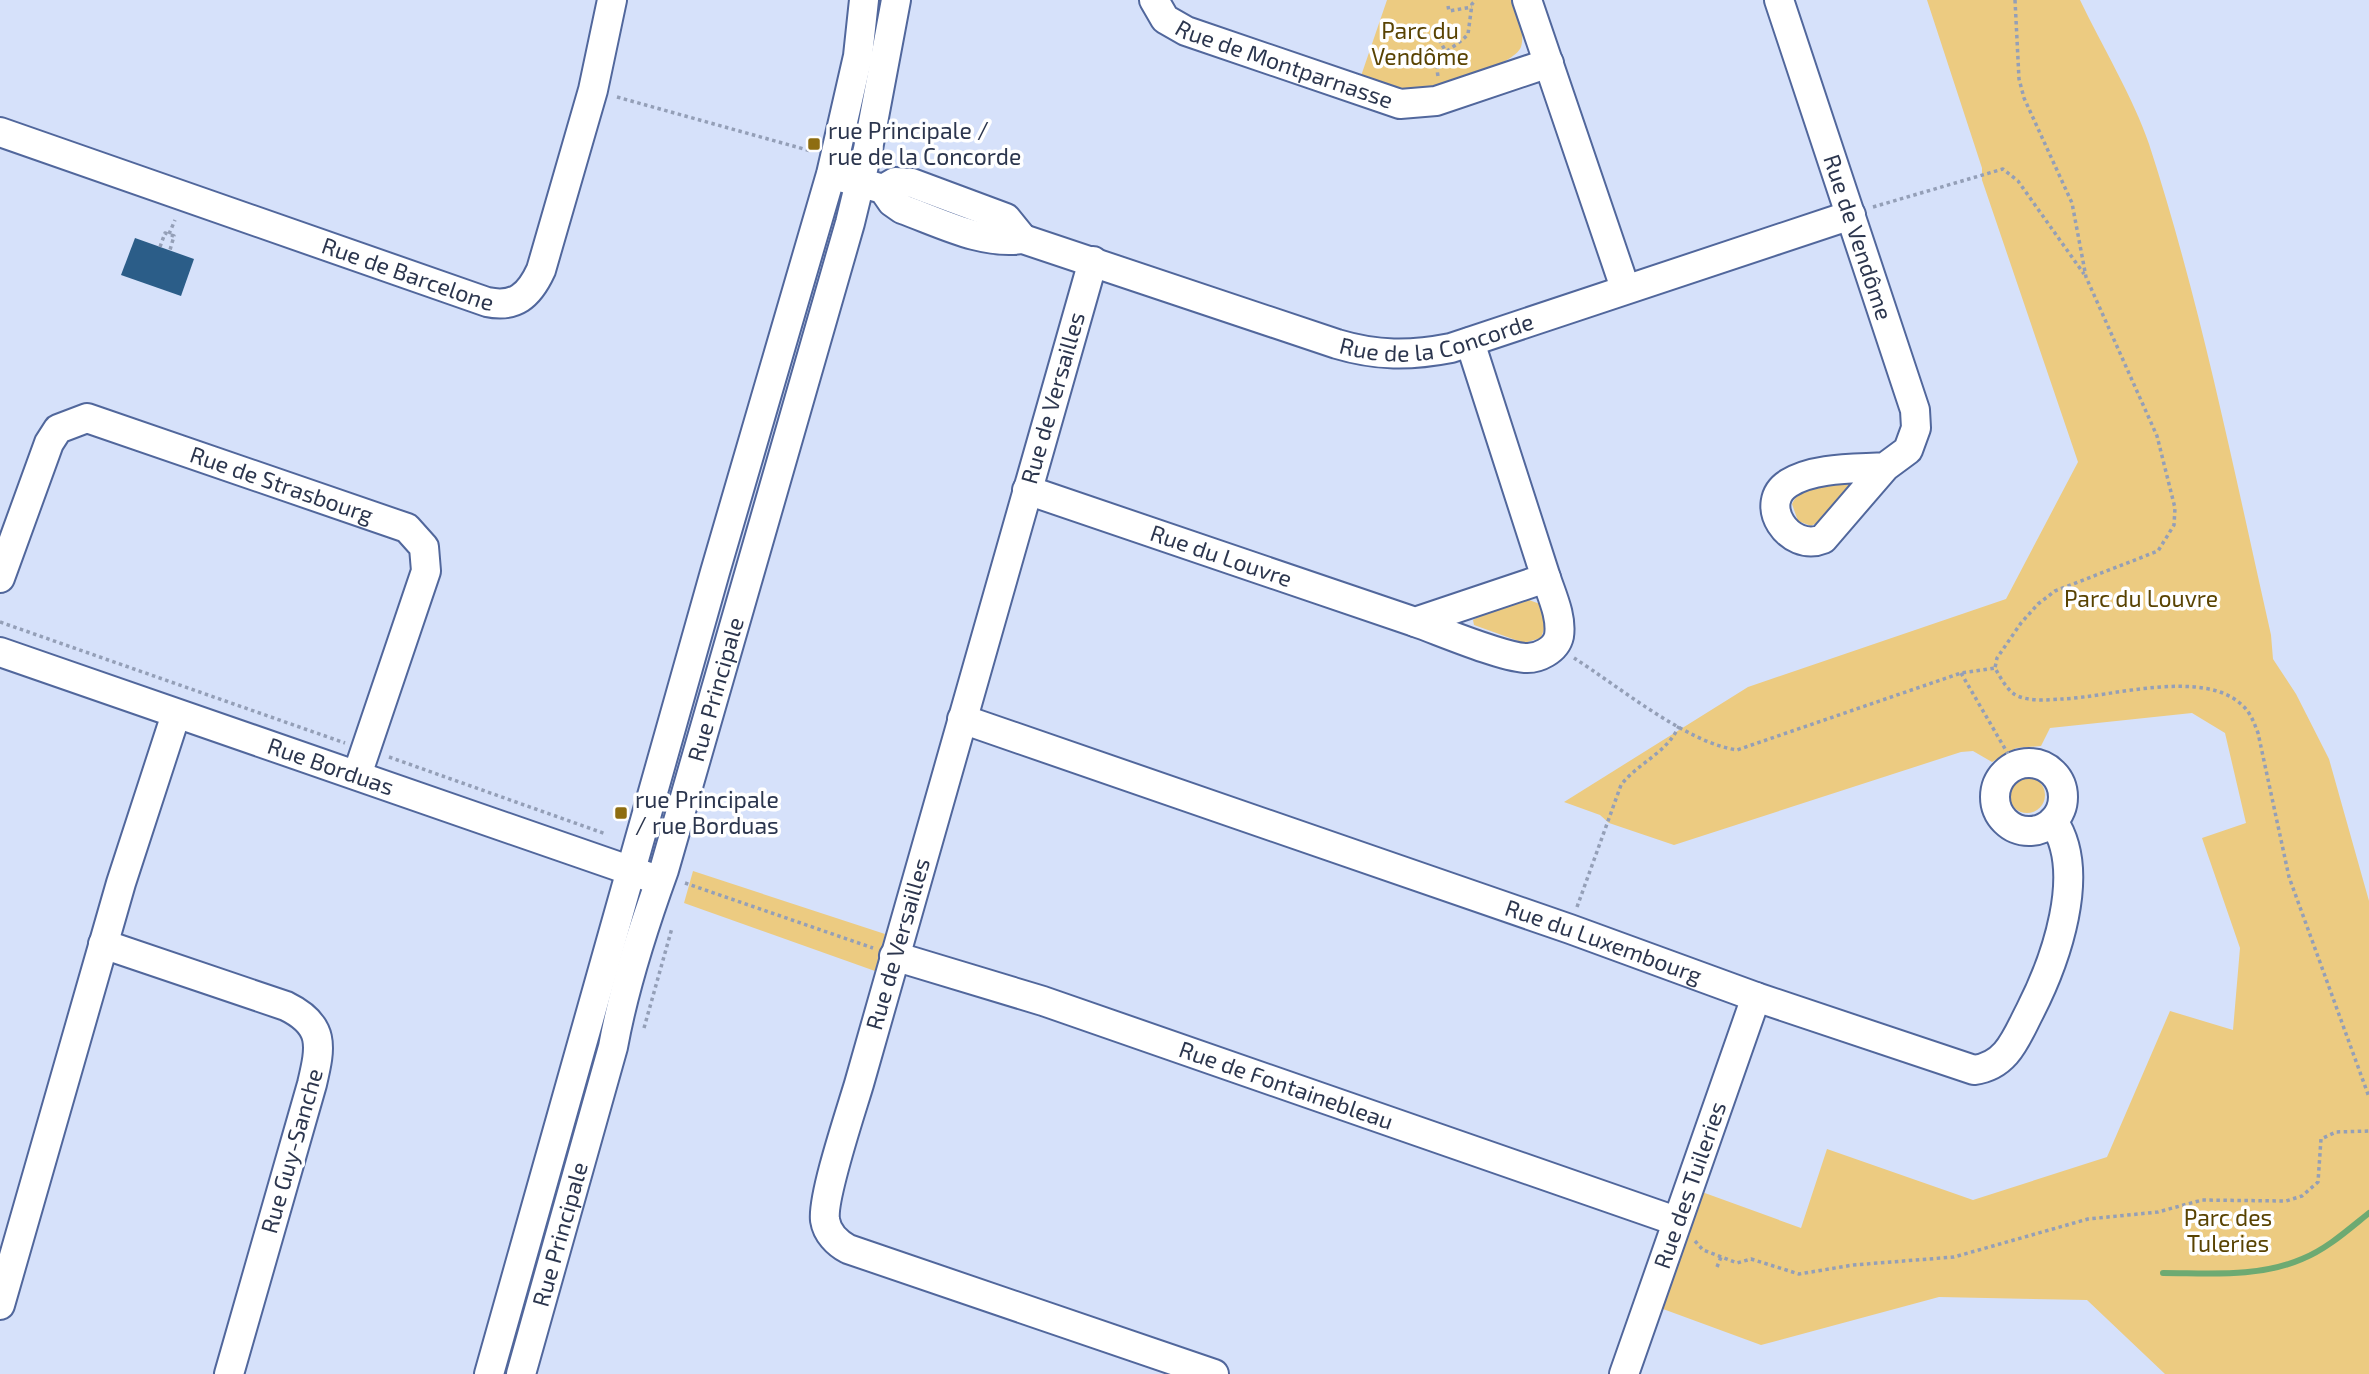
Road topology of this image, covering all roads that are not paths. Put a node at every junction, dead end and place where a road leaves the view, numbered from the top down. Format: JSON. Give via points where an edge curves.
{"nodes":[{"id":1,"x":612,"y":0,"type":"edge"},
{"id":2,"x":864,"y":0,"type":"edge"},
{"id":3,"x":896,"y":0,"type":"edge"},
{"id":4,"x":1154,"y":0,"type":"edge"},
{"id":5,"x":1527,"y":0,"type":"edge"},
{"id":6,"x":1779,"y":0,"type":"edge"},
{"id":7,"x":1549,"y":63,"type":"junction"},
{"id":8,"x":0,"y":132,"type":"edge"},
{"id":9,"x":823,"y":163,"type":"junction"},
{"id":10,"x":872,"y":186,"type":"junction"},
{"id":11,"x":1859,"y":212,"type":"junction"},
{"id":12,"x":1093,"y":261,"type":"junction"},
{"id":13,"x":1625,"y":288,"type":"junction"},
{"id":14,"x":1470,"y":342,"type":"junction"},
{"id":15,"x":1885,"y":467,"type":"dead end"},
{"id":16,"x":1027,"y":490,"type":"junction"},
{"id":17,"x":0,"y":578,"type":"edge"},
{"id":18,"x":1546,"y":578,"type":"junction"},
{"id":19,"x":1415,"y":622,"type":"junction"},
{"id":20,"x":0,"y":652,"type":"edge"},
{"id":21,"x":176,"y":714,"type":"junction"},
{"id":22,"x":962,"y":719,"type":"junction"},
{"id":23,"x":357,"y":775,"type":"junction"},
{"id":24,"x":2053,"y":821,"type":"junction"},
{"id":25,"x":631,"y":872,"type":"junction"},
{"id":26,"x":672,"y":881,"type":"junction"},
{"id":27,"x":103,"y":944,"type":"junction"},
{"id":28,"x":888,"y":953,"type":"junction"},
{"id":29,"x":1756,"y":998,"type":"junction"},
{"id":30,"x":1682,"y":1227,"type":"junction"},
{"id":31,"x":0,"y":1306,"type":"edge"},
{"id":32,"x":229,"y":1374,"type":"edge"},
{"id":33,"x":489,"y":1374,"type":"edge"},
{"id":34,"x":521,"y":1374,"type":"edge"},
{"id":35,"x":1213,"y":1374,"type":"edge"},
{"id":36,"x":1624,"y":1374,"type":"edge"}],
"edges":[{"from":1,"to":8,"type":"street","name":"Rue de Barcelone","via":[[593,90],[541,270],[529,291],[507,304],[487,302]]},
{"from":2,"to":9,"type":"street","name":"Rue Principale","via":[[858,56]]},
{"from":3,"to":10,"type":"street","name":"Rue Principale"},
{"from":4,"to":7,"type":"street","name":"Rue de Montparnasse","via":[[1165,19],[1186,31],[1400,104],[1436,101]]},
{"from":5,"to":7,"type":"street"},
{"from":6,"to":11,"type":"street","name":"Rue de Vendôme"},
{"from":7,"to":13,"type":"street"},
{"from":9,"to":10,"type":"street","name":"Rue de la Concorde"},
{"from":9,"to":25,"type":"street","name":"Rue Principale","via":[[807,248]]},
{"from":10,"to":12,"type":"street","name":"Rue de la Concorde","via":[[902,209],[995,241],[1023,239]]},
{"from":10,"to":26,"type":"street","name":"Rue Principale"},
{"from":11,"to":13,"type":"street","name":"Rue de la Concorde"},
{"from":11,"to":15,"type":"street","name":"Rue de Vendôme","via":[[1915,410],[1914,440]]},
{"from":12,"to":14,"type":"street","name":"Rue de la Concorde","via":[[1364,352],[1398,356]]},
{"from":12,"to":16,"type":"street","name":"Rue de Versailles"},
{"from":13,"to":14,"type":"street","name":"Rue de la Concorde"},
{"from":14,"to":18,"type":"street","name":"Rue du Louvre"},
{"from":16,"to":19,"type":"street","name":"Rue du Louvre"},
{"from":16,"to":22,"type":"street","name":"Rue de Versailles"},
{"from":17,"to":23,"type":"street","name":"Rue de Strasbourg","via":[[49,443],[58,429],[87,418],[407,528],[424,547],[426,571]]},
{"from":18,"to":19,"type":"street"},
{"from":18,"to":19,"type":"street","name":"Rue du Louvre","via":[[1559,634],[1550,650],[1533,658],[1513,656]]},
{"from":20,"to":21,"type":"street","name":"Rue Borduas"},
{"from":21,"to":23,"type":"street","name":"Rue Borduas"},
{"from":21,"to":27,"type":"street"},
{"from":22,"to":28,"type":"street","name":"Rue de Versailles"},
{"from":22,"to":29,"type":"street","name":"Rue du Luxembourg"},
{"from":23,"to":25,"type":"street","name":"Rue Borduas"},
{"from":24,"to":24,"type":"street","via":[[2063,802],[2059,781],[2044,766],[2015,766],[2003,775],[1997,785],[1996,808],[2002,818],[2032,831]]},
{"from":24,"to":29,"type":"street","name":"Rue du Luxembourg","via":[[2065,845],[2067,865],[2062,925],[2049,975],[2013,1045],[1998,1062],[1982,1069],[1965,1068]]},
{"from":25,"to":26,"type":"street","name":"Rue Borduas"},
{"from":25,"to":33,"type":"street","name":"Rue Principale"},
{"from":26,"to":34,"type":"street","name":"Rue Principale","via":[[642,929]]},
{"from":27,"to":31,"type":"street"},
{"from":27,"to":32,"type":"street","name":"Rue Guy-Sanche","via":[[286,1006],[307,1019],[318,1038],[312,1084]]},
{"from":28,"to":30,"type":"street","name":"Rue de Fontainebleau","via":[[1043,1001]]},
{"from":28,"to":35,"type":"street","name":"Rue de Versailles","via":[[827,1200],[825,1221],[832,1236],[844,1247],[877,1260]]},
{"from":29,"to":30,"type":"street","name":"Rue des Tuileries"},
{"from":30,"to":36,"type":"street","name":"Rue des Tuileries"}]}
